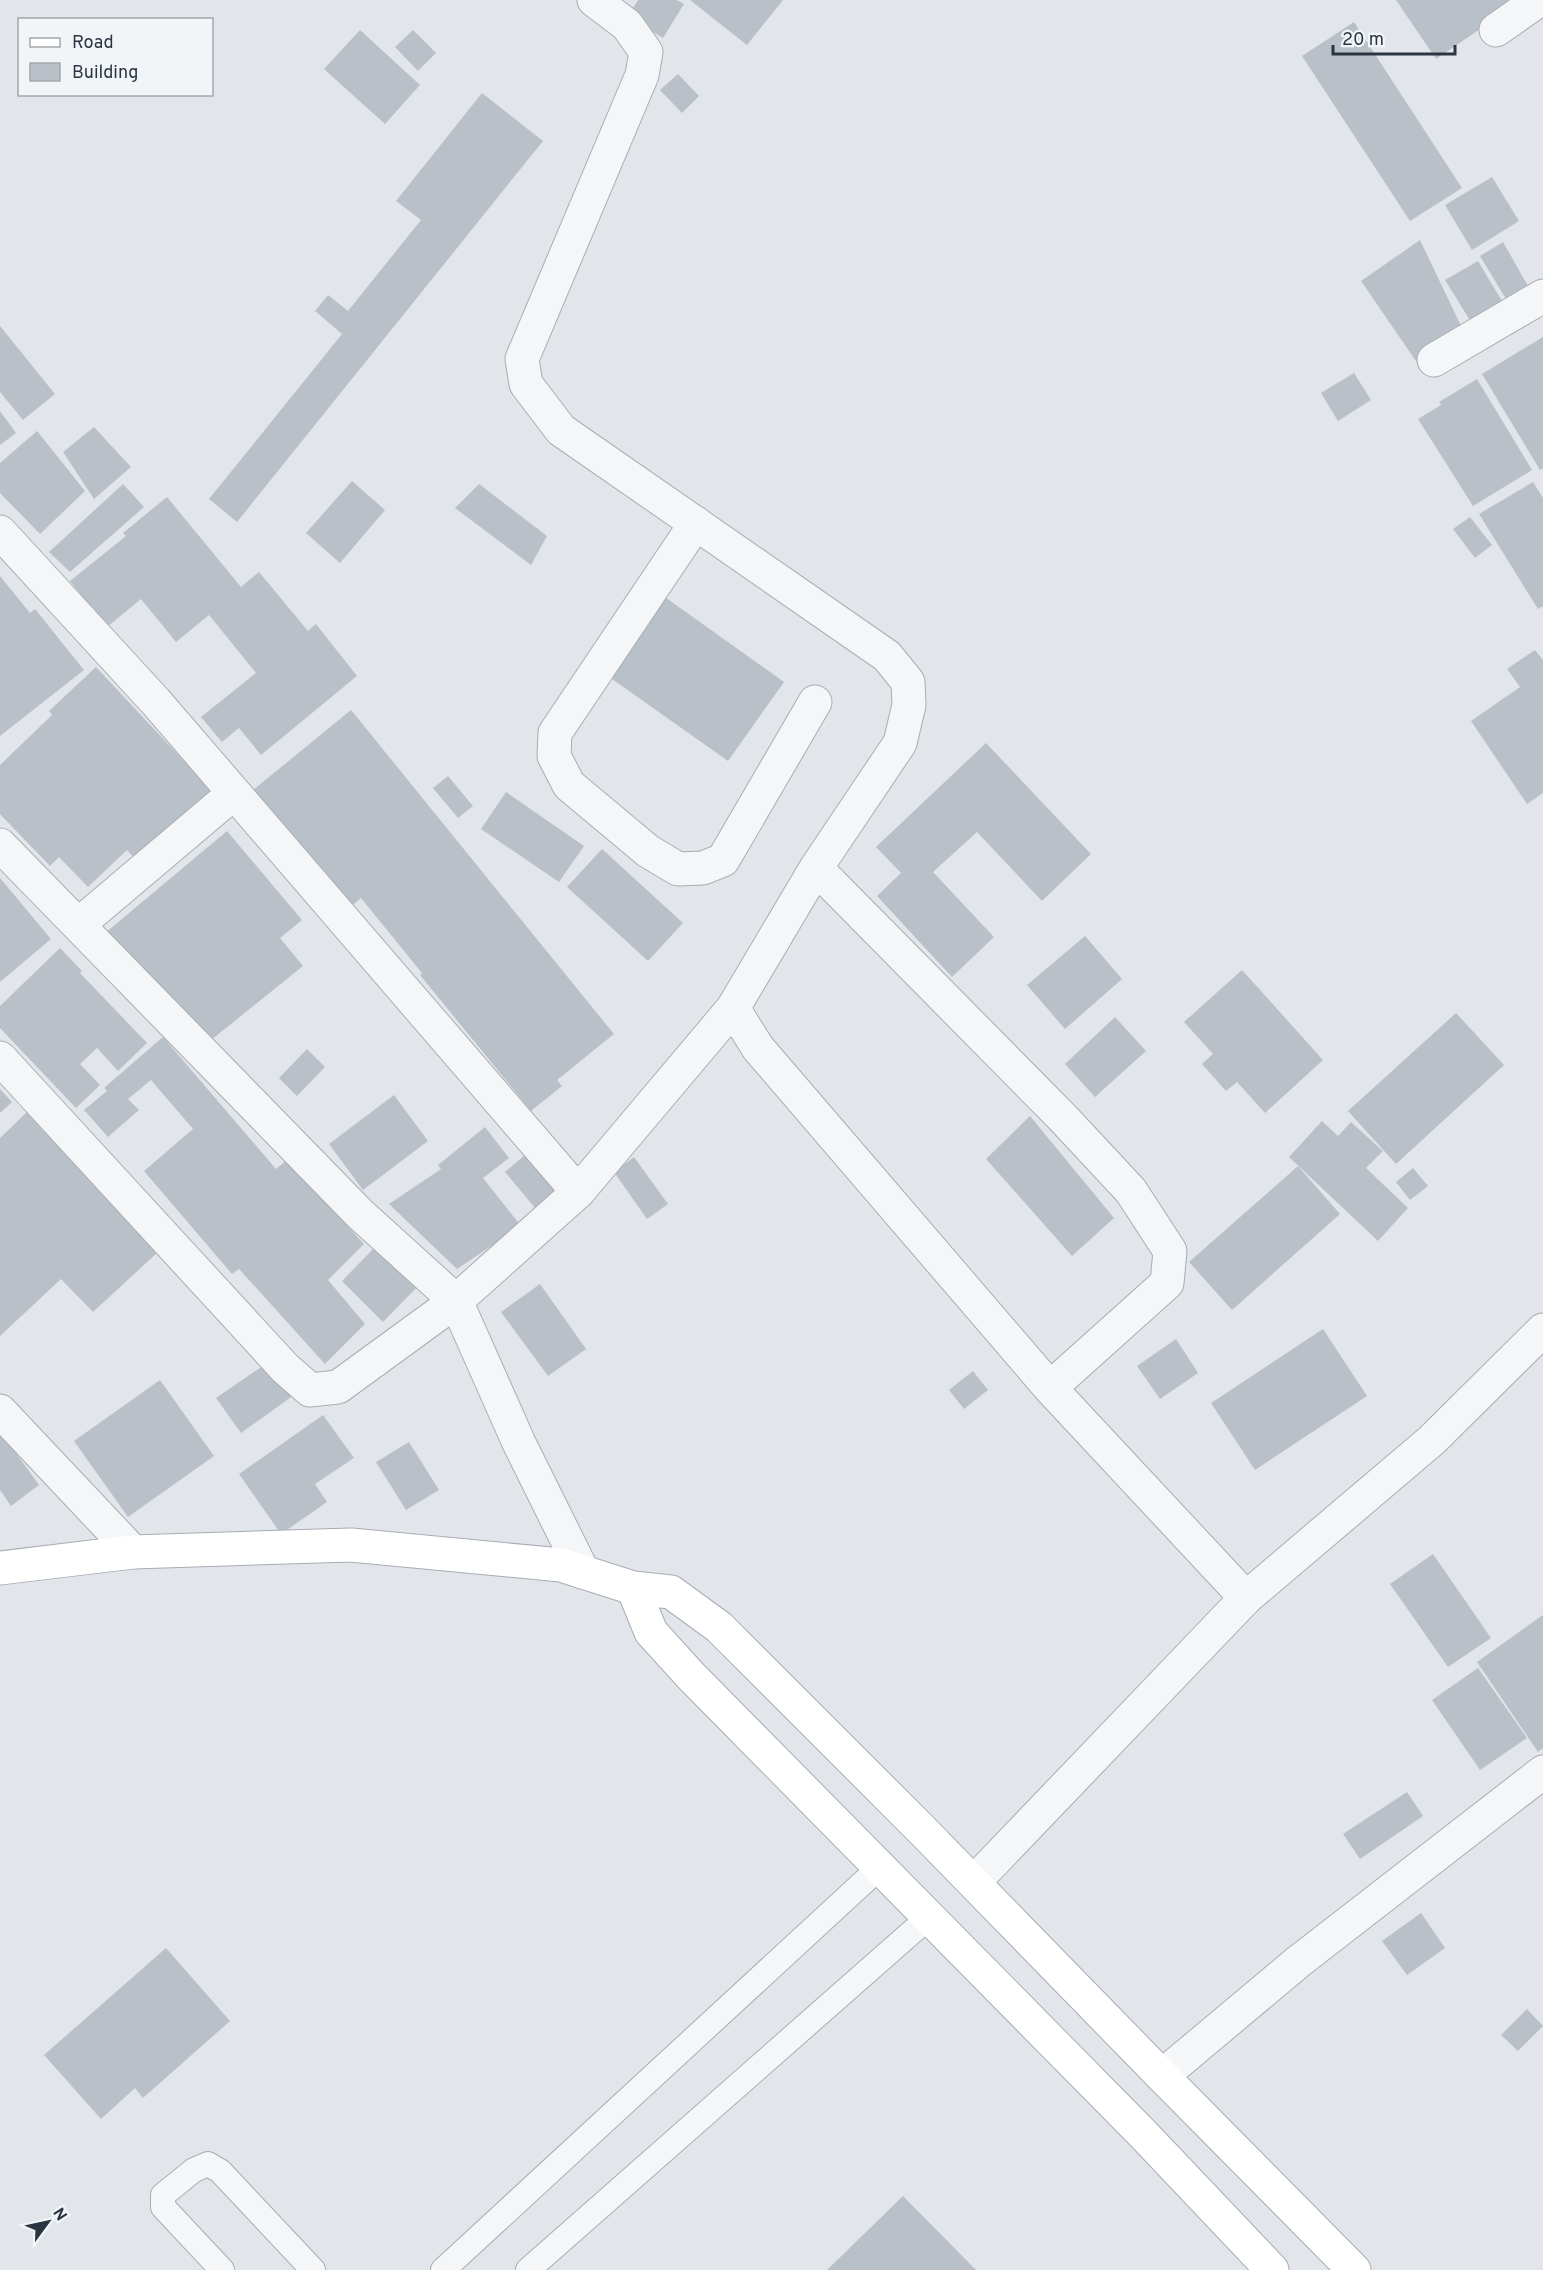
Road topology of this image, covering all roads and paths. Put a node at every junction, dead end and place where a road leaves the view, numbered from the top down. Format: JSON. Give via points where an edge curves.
{"nodes":[{"id":1,"x":594,"y":0,"type":"edge"},
{"id":2,"x":1539,"y":0,"type":"edge"},
{"id":3,"x":1496,"y":30,"type":"dead end"},
{"id":4,"x":1543,"y":296,"type":"edge"},
{"id":5,"x":1434,"y":360,"type":"dead end"},
{"id":6,"x":696,"y":523,"type":"junction"},
{"id":7,"x":0,"y":532,"type":"edge"},
{"id":8,"x":815,"y":702,"type":"dead end"},
{"id":9,"x":234,"y":793,"type":"junction"},
{"id":10,"x":0,"y":845,"type":"edge"},
{"id":11,"x":816,"y":868,"type":"junction"},
{"id":12,"x":78,"y":925,"type":"junction"},
{"id":13,"x":733,"y":1008,"type":"junction"},
{"id":14,"x":0,"y":1058,"type":"edge"},
{"id":15,"x":578,"y":1192,"type":"junction"},
{"id":16,"x":456,"y":1301,"type":"junction"},
{"id":17,"x":1543,"y":1330,"type":"edge"},
{"id":18,"x":1050,"y":1388,"type":"junction"},
{"id":19,"x":0,"y":1411,"type":"edge"},
{"id":20,"x":133,"y":1552,"type":"junction"},
{"id":21,"x":0,"y":1568,"type":"edge"},
{"id":22,"x":583,"y":1572,"type":"junction"},
{"id":23,"x":633,"y":1588,"type":"junction"},
{"id":24,"x":1246,"y":1598,"type":"junction"},
{"id":25,"x":1543,"y":1772,"type":"edge"},
{"id":26,"x":880,"y":1867,"type":"junction"},
{"id":27,"x":974,"y":1882,"type":"junction"},
{"id":28,"x":929,"y":1917,"type":"junction"},
{"id":29,"x":1162,"y":2076,"type":"junction"},
{"id":30,"x":222,"y":2270,"type":"edge"},
{"id":31,"x":313,"y":2270,"type":"edge"},
{"id":32,"x":443,"y":2270,"type":"edge"},
{"id":33,"x":528,"y":2270,"type":"edge"},
{"id":34,"x":1272,"y":2270,"type":"edge"},
{"id":35,"x":1354,"y":2270,"type":"edge"}],
"edges":[{"from":1,"to":6,"type":"street","via":[[627,25],[646,52],[642,75],[522,358],[526,384],[561,430]]},
{"from":2,"to":3,"type":"street"},
{"from":4,"to":5,"type":"street"},
{"from":6,"to":8,"type":"street","via":[[555,733],[554,756],[569,785],[648,851],[678,869],[704,867],[723,860]]},
{"from":6,"to":11,"type":"street","via":[[888,656],[908,682],[909,705],[900,742]]},
{"from":7,"to":9,"type":"street"},
{"from":9,"to":12,"type":"street"},
{"from":9,"to":15,"type":"street"},
{"from":10,"to":12,"type":"street"},
{"from":11,"to":13,"type":"street"},
{"from":11,"to":18,"type":"street","via":[[1131,1191],[1170,1251],[1167,1282]]},
{"from":12,"to":16,"type":"street","via":[[360,1214]]},
{"from":13,"to":15,"type":"street"},
{"from":13,"to":18,"type":"street","via":[[758,1048]]},
{"from":14,"to":16,"type":"street","via":[[285,1368],[310,1390],[338,1387]]},
{"from":15,"to":16,"type":"street"},
{"from":16,"to":22,"type":"street","via":[[519,1443]]},
{"from":17,"to":24,"type":"street","via":[[1432,1440]]},
{"from":18,"to":24,"type":"street"},
{"from":19,"to":20,"type":"street"},
{"from":20,"to":21,"type":"street"},
{"from":20,"to":22,"type":"street","via":[[351,1545],[561,1565]]},
{"from":22,"to":23,"type":"street"},
{"from":23,"to":26,"type":"street","via":[[651,1632]]},
{"from":23,"to":27,"type":"street","via":[[671,1592],[719,1627]]},
{"from":24,"to":27,"type":"street"},
{"from":25,"to":29,"type":"street","via":[[1298,1962]]},
{"from":26,"to":28,"type":"street"},
{"from":26,"to":32,"type":"lane"},
{"from":27,"to":29,"type":"street"},
{"from":28,"to":33,"type":"lane"},
{"from":28,"to":34,"type":"street"},
{"from":29,"to":35,"type":"street"},
{"from":30,"to":31,"type":"lane","via":[[164,2207],[163,2195],[194,2170],[208,2164],[220,2171]]}]}
